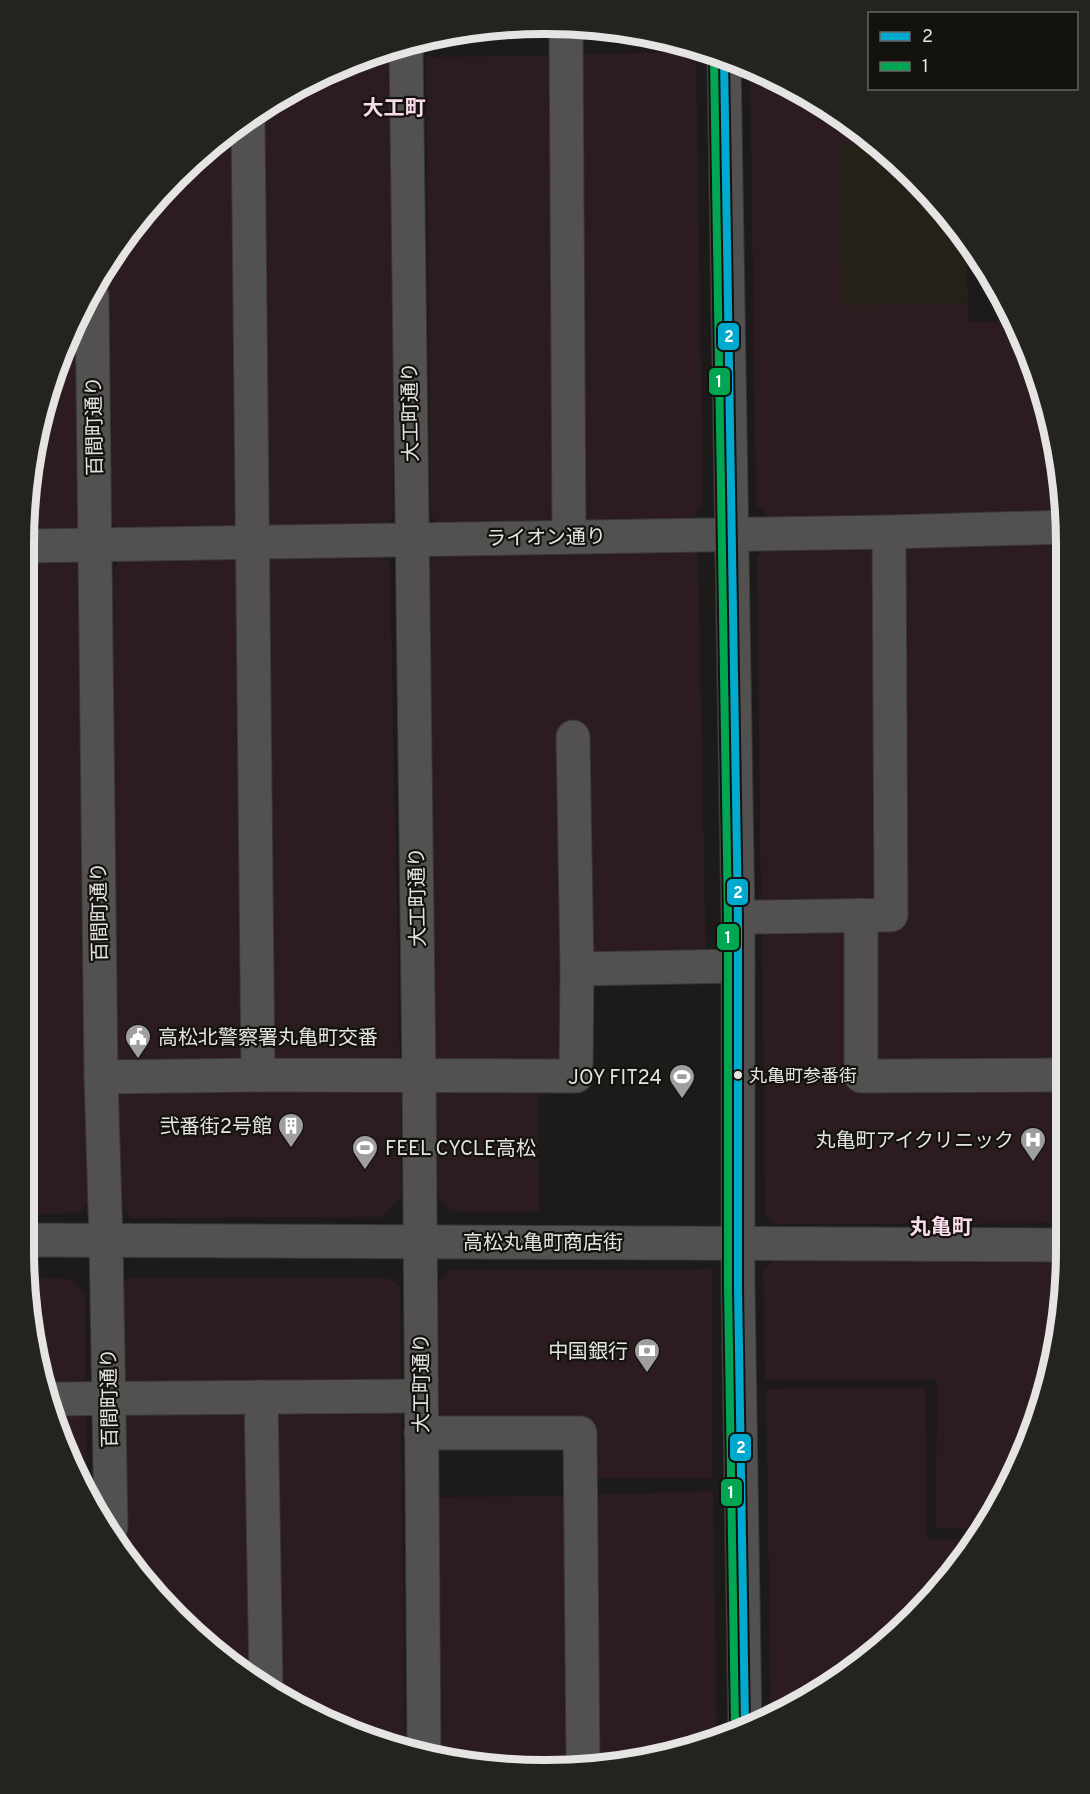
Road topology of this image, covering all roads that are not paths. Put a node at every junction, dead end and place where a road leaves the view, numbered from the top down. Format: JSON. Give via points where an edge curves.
{"nodes":[{"id":1,"x":566,"y":35,"type":"edge"},
{"id":2,"x":406,"y":54,"type":"edge"},
{"id":3,"x":724,"y":67,"type":"edge"},
{"id":4,"x":248,"y":130,"type":"edge"},
{"id":5,"x":92,"y":310,"type":"edge"},
{"id":6,"x":1055,"y":527,"type":"edge"},
{"id":7,"x":889,"y":532,"type":"junction"},
{"id":8,"x":733,"y":534,"type":"junction"},
{"id":9,"x":569,"y":536,"type":"junction"},
{"id":10,"x":411,"y":540,"type":"junction"},
{"id":11,"x":252,"y":542,"type":"junction"},
{"id":12,"x":95,"y":544,"type":"junction"},
{"id":13,"x":34,"y":546,"type":"edge"},
{"id":14,"x":573,"y":737,"type":"dead end"},
{"id":15,"x":861,"y":915,"type":"junction"},
{"id":16,"x":755,"y":917,"type":"dead end"},
{"id":17,"x":738,"y":966,"type":"junction"},
{"id":18,"x":577,"y":969,"type":"junction"},
{"id":19,"x":258,"y":1075,"type":"junction"},
{"id":20,"x":419,"y":1075,"type":"junction"},
{"id":21,"x":1056,"y":1075,"type":"edge"},
{"id":22,"x":101,"y":1077,"type":"junction"},
{"id":23,"x":34,"y":1240,"type":"edge"},
{"id":24,"x":106,"y":1241,"type":"junction"},
{"id":25,"x":420,"y":1242,"type":"junction"},
{"id":26,"x":739,"y":1243,"type":"junction"},
{"id":27,"x":1056,"y":1245,"type":"edge"},
{"id":28,"x":421,"y":1396,"type":"junction"},
{"id":29,"x":261,"y":1397,"type":"junction"},
{"id":30,"x":58,"y":1399,"type":"edge"},
{"id":31,"x":109,"y":1399,"type":"junction"},
{"id":32,"x":421,"y":1433,"type":"junction"},
{"id":33,"x":111,"y":1517,"type":"edge"},
{"id":34,"x":266,"y":1676,"type":"edge"},
{"id":35,"x":745,"y":1719,"type":"edge"},
{"id":36,"x":424,"y":1745,"type":"edge"},
{"id":37,"x":584,"y":1757,"type":"edge"}],
"edges":[{"from":1,"to":9,"type":"street"},
{"from":2,"to":10,"type":"street","name":"大工町通り"},
{"from":3,"to":8,"type":"street"},
{"from":4,"to":11,"type":"street"},
{"from":5,"to":12,"type":"street","name":"百間町通り"},
{"from":6,"to":7,"type":"street","name":"ライオン通り"},
{"from":7,"to":8,"type":"street","name":"ライオン通り"},
{"from":7,"to":15,"type":"street","via":[[891,915]]},
{"from":8,"to":9,"type":"street","name":"ライオン通り"},
{"from":8,"to":17,"type":"street"},
{"from":9,"to":10,"type":"street","name":"ライオン通り"},
{"from":10,"to":11,"type":"street","name":"ライオン通り"},
{"from":10,"to":20,"type":"street","name":"大工町通り"},
{"from":11,"to":12,"type":"street","name":"ライオン通り"},
{"from":11,"to":19,"type":"street"},
{"from":12,"to":13,"type":"street","name":"ライオン通り"},
{"from":12,"to":22,"type":"street","name":"百間町通り"},
{"from":14,"to":18,"type":"street"},
{"from":15,"to":16,"type":"street"},
{"from":15,"to":21,"type":"street","via":[[861,1076]]},
{"from":17,"to":18,"type":"street"},
{"from":17,"to":26,"type":"street"},
{"from":18,"to":20,"type":"street","via":[[576,1076]]},
{"from":19,"to":20,"type":"street"},
{"from":19,"to":22,"type":"street"},
{"from":20,"to":25,"type":"street","name":"大工町通り"},
{"from":22,"to":24,"type":"street","name":"百間町通り"},
{"from":23,"to":24,"type":"street","name":"高松丸亀町商店街"},
{"from":24,"to":25,"type":"street","name":"高松丸亀町商店街"},
{"from":24,"to":31,"type":"street","name":"百間町通り"},
{"from":25,"to":26,"type":"street","name":"高松丸亀町商店街"},
{"from":25,"to":28,"type":"street","name":"大工町通り"},
{"from":26,"to":27,"type":"street","name":"高松丸亀町商店街"},
{"from":26,"to":35,"type":"street"},
{"from":28,"to":29,"type":"street"},
{"from":28,"to":32,"type":"street","name":"大工町通り"},
{"from":29,"to":31,"type":"street"},
{"from":29,"to":34,"type":"street"},
{"from":30,"to":31,"type":"street"},
{"from":31,"to":33,"type":"street","name":"百間町通り"},
{"from":32,"to":36,"type":"street","name":"大工町通り"},
{"from":32,"to":37,"type":"street","via":[[580,1434]]}]}
